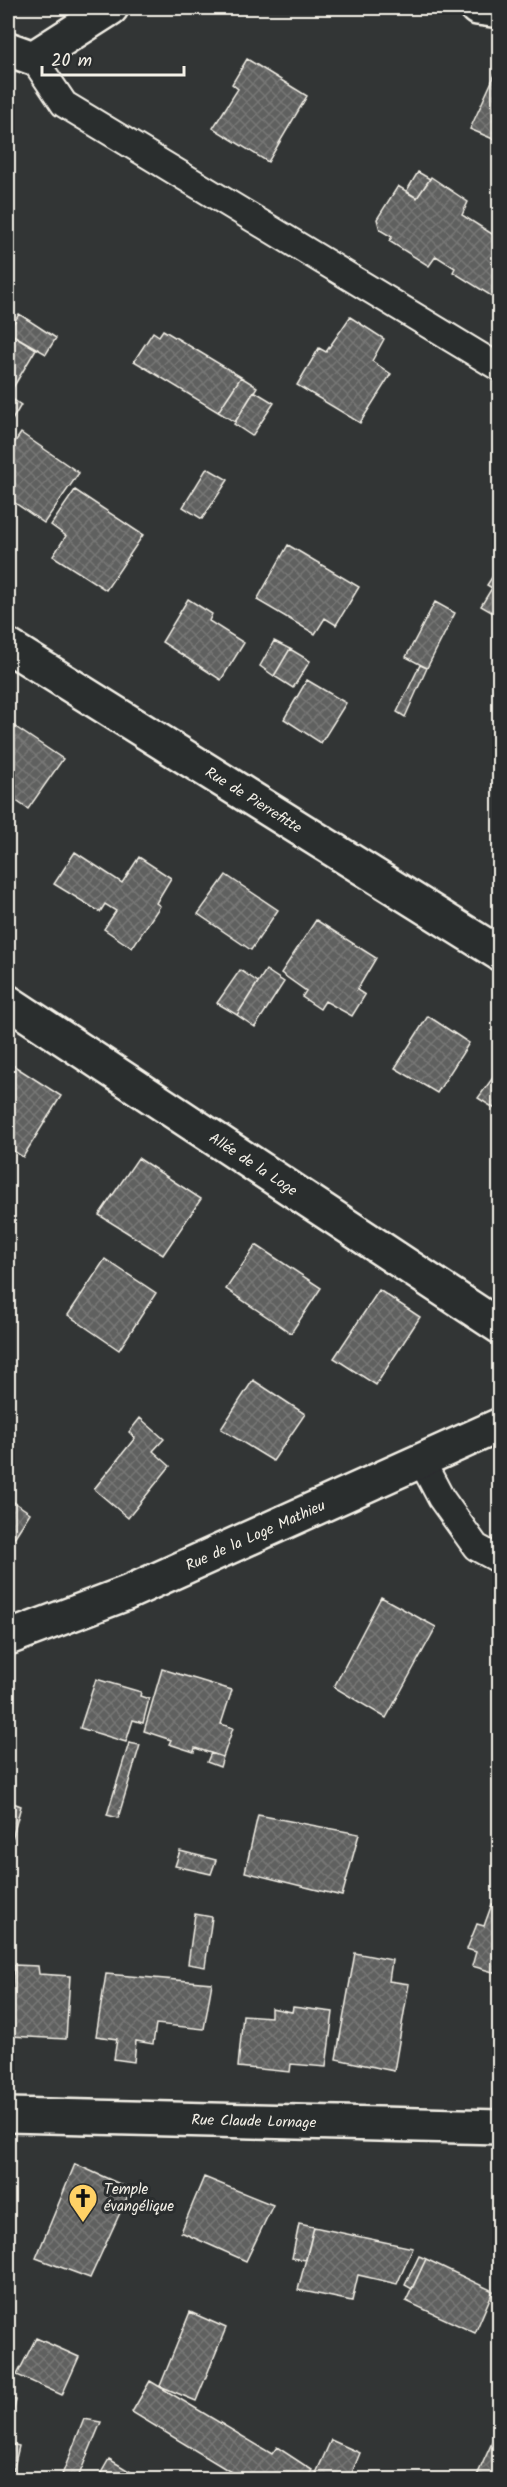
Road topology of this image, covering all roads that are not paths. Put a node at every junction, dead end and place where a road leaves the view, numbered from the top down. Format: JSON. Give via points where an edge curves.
{"nodes":[{"id":1,"x":111,"y":8,"type":"edge"},
{"id":2,"x":477,"y":8,"type":"edge"},
{"id":3,"x":500,"y":11,"type":"edge"},
{"id":4,"x":20,"y":53,"type":"edge"},
{"id":5,"x":500,"y":368,"type":"edge"},
{"id":6,"x":8,"y":646,"type":"edge"},
{"id":7,"x":500,"y":954,"type":"edge"},
{"id":8,"x":8,"y":1002,"type":"edge"},
{"id":9,"x":500,"y":1327,"type":"edge"},
{"id":10,"x":500,"y":1425,"type":"edge"},
{"id":11,"x":421,"y":1460,"type":"junction"},
{"id":12,"x":500,"y":1560,"type":"edge"},
{"id":13,"x":8,"y":1638,"type":"edge"},
{"id":14,"x":8,"y":2115,"type":"edge"},
{"id":15,"x":500,"y":2127,"type":"edge"}],
"edges":[{"from":1,"to":4,"type":"street"},
{"from":2,"to":3,"type":"street"},
{"from":4,"to":5,"type":"lane","via":[[64,104]]},
{"from":6,"to":7,"type":"street","name":"Rue de Pierrefitte"},
{"from":8,"to":9,"type":"street","name":"Allée de la Loge"},
{"from":10,"to":11,"type":"street","name":"Rue de la Loge Mathieu"},
{"from":11,"to":12,"type":"lane","via":[[441,1498],[476,1547]]},
{"from":11,"to":13,"type":"street","name":"Rue de la Loge Mathieu","via":[[127,1593]]},
{"from":14,"to":15,"type":"street","name":"Rue Claude Lornage"}]}
